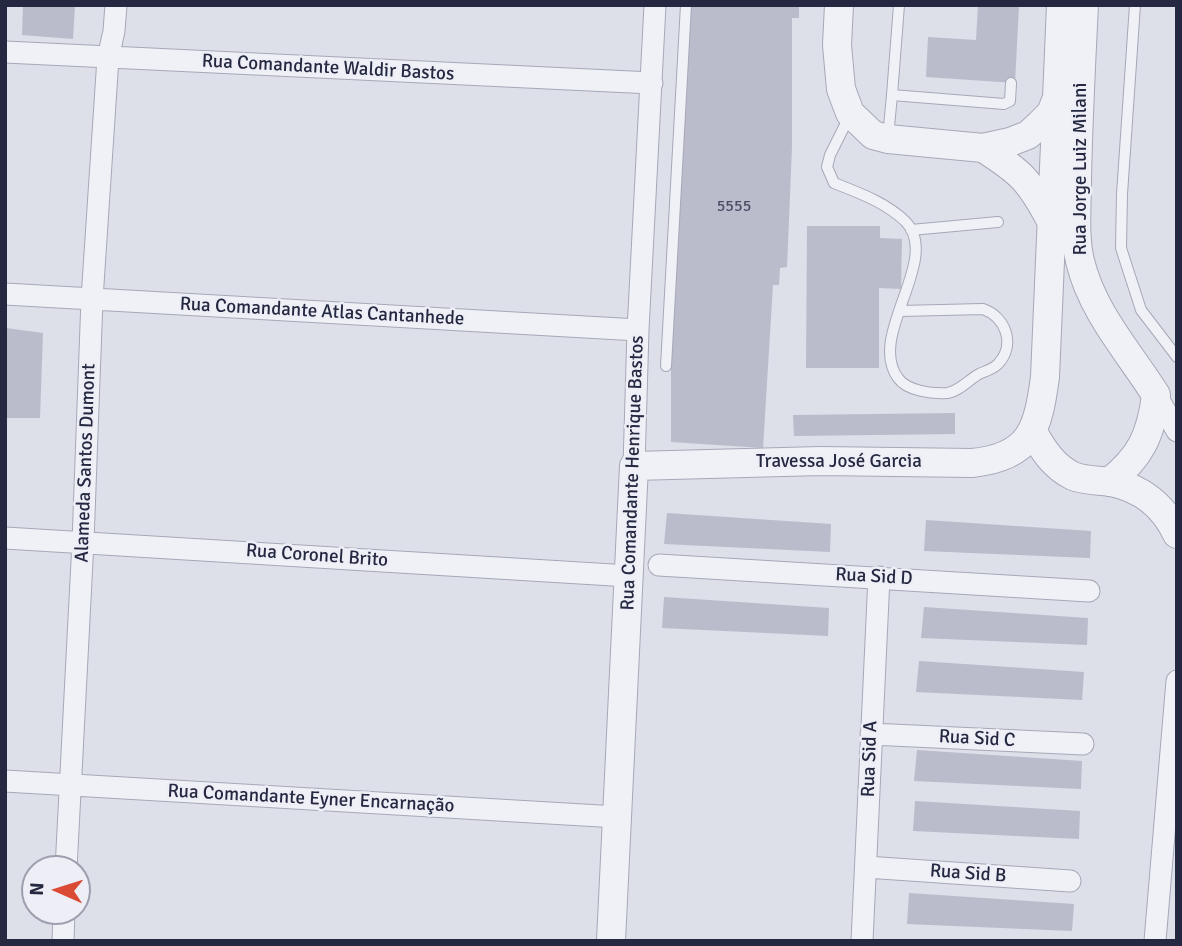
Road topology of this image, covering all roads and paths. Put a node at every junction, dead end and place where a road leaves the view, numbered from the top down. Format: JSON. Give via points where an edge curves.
{"nodes":[{"id":1,"x":101,"y":5,"type":"edge"},
{"id":2,"x":116,"y":5,"type":"edge"},
{"id":3,"x":655,"y":5,"type":"edge"},
{"id":4,"x":686,"y":5,"type":"edge"},
{"id":5,"x":839,"y":5,"type":"edge"},
{"id":6,"x":899,"y":5,"type":"edge"},
{"id":7,"x":1061,"y":5,"type":"edge"},
{"id":8,"x":1084,"y":5,"type":"edge"},
{"id":9,"x":1135,"y":5,"type":"edge"},
{"id":10,"x":5,"y":52,"type":"edge"},
{"id":11,"x":108,"y":58,"type":"junction"},
{"id":12,"x":652,"y":83,"type":"junction"},
{"id":13,"x":1011,"y":83,"type":"dead end"},
{"id":14,"x":892,"y":95,"type":"junction"},
{"id":15,"x":1058,"y":98,"type":"junction"},
{"id":16,"x":850,"y":113,"type":"junction"},
{"id":17,"x":888,"y":139,"type":"junction"},
{"id":18,"x":983,"y":148,"type":"junction"},
{"id":19,"x":998,"y":222,"type":"dead end"},
{"id":20,"x":1051,"y":222,"type":"junction"},
{"id":21,"x":911,"y":230,"type":"junction"},
{"id":22,"x":5,"y":294,"type":"edge"},
{"id":23,"x":92,"y":299,"type":"junction"},
{"id":24,"x":900,"y":311,"type":"junction"},
{"id":25,"x":638,"y":330,"type":"junction"},
{"id":26,"x":1177,"y":357,"type":"edge"},
{"id":27,"x":667,"y":366,"type":"dead end"},
{"id":28,"x":1156,"y":395,"type":"junction"},
{"id":29,"x":1177,"y":431,"type":"edge"},
{"id":30,"x":1033,"y":432,"type":"junction"},
{"id":31,"x":634,"y":466,"type":"junction"},
{"id":32,"x":1109,"y":482,"type":"junction"},
{"id":33,"x":1177,"y":534,"type":"edge"},
{"id":34,"x":5,"y":538,"type":"edge"},
{"id":35,"x":83,"y":541,"type":"junction"},
{"id":36,"x":659,"y":565,"type":"dead end"},
{"id":37,"x":629,"y":576,"type":"junction"},
{"id":38,"x":879,"y":577,"type":"junction"},
{"id":39,"x":1089,"y":591,"type":"dead end"},
{"id":40,"x":1177,"y":681,"type":"edge"},
{"id":41,"x":871,"y":734,"type":"junction"},
{"id":42,"x":1083,"y":744,"type":"dead end"},
{"id":43,"x":5,"y":781,"type":"edge"},
{"id":44,"x":71,"y":784,"type":"junction"},
{"id":45,"x":617,"y":817,"type":"junction"},
{"id":46,"x":67,"y":855,"type":"edge"},
{"id":47,"x":866,"y":867,"type":"junction"},
{"id":48,"x":1070,"y":881,"type":"dead end"},
{"id":49,"x":611,"y":941,"type":"edge"},
{"id":50,"x":862,"y":941,"type":"edge"},
{"id":51,"x":1155,"y":941,"type":"edge"}],
"edges":[{"from":1,"to":11,"type":"street","name":"Alameda Santos Dumont"},
{"from":2,"to":11,"type":"street","name":"Alameda Santos Dumont"},
{"from":3,"to":12,"type":"street","name":"Rua Comandante Henrique Bastos"},
{"from":4,"to":27,"type":"lane"},
{"from":5,"to":16,"type":"street","via":[[838,69]]},
{"from":6,"to":14,"type":"lane"},
{"from":7,"to":15,"type":"street","name":"Rua Jorge Luiz Milani"},
{"from":8,"to":28,"type":"street","name":"Rua Jorge Luiz Milani","via":[[1077,173],[1080,262],[1110,328]]},
{"from":9,"to":26,"type":"lane","via":[[1121,248],[1141,310]]},
{"from":10,"to":11,"type":"street","name":"Rua Comandante Waldir Bastos"},
{"from":11,"to":12,"type":"street","name":"Rua Comandante Waldir Bastos"},
{"from":11,"to":23,"type":"street","name":"Alameda Santos Dumont"},
{"from":12,"to":25,"type":"street","name":"Rua Comandante Henrique Bastos"},
{"from":13,"to":14,"type":"lane","via":[[1010,101],[1004,104]]},
{"from":14,"to":17,"type":"lane"},
{"from":15,"to":18,"type":"street","via":[[1051,113],[1028,135]]},
{"from":15,"to":20,"type":"street","name":"Rua Jorge Luiz Milani"},
{"from":16,"to":17,"type":"street","via":[[873,135]]},
{"from":16,"to":21,"type":"lane","via":[[827,167],[834,183],[879,202]]},
{"from":17,"to":18,"type":"street"},
{"from":18,"to":20,"type":"street","via":[[1023,174]]},
{"from":19,"to":21,"type":"lane"},
{"from":20,"to":30,"type":"street","name":"Rua Jorge Luiz Milani","via":[[1045,377]]},
{"from":21,"to":24,"type":"lane","via":[[916,239],[915,259]]},
{"from":22,"to":23,"type":"street","name":"Rua Comandante Atlas Cantanhede"},
{"from":23,"to":25,"type":"street","name":"Rua Comandante Atlas Cantanhede"},
{"from":23,"to":35,"type":"street","name":"Alameda Santos Dumont"},
{"from":24,"to":24,"type":"lane","via":[[890,352],[897,377],[908,387],[950,393],[1000,362],[1006,334],[995,313],[983,309]]},
{"from":25,"to":31,"type":"street","name":"Rua Comandante Henrique Bastos"},
{"from":28,"to":29,"type":"street","name":"Rua Jorge Luiz Milani"},
{"from":28,"to":32,"type":"street","via":[[1145,442],[1127,468]]},
{"from":30,"to":31,"type":"street","name":"Travessa José Garcia","via":[[1010,453],[972,463],[794,461]]},
{"from":30,"to":32,"type":"street","via":[[1042,449],[1064,471],[1086,480]]},
{"from":31,"to":37,"type":"street","name":"Rua Comandante Henrique Bastos"},
{"from":32,"to":33,"type":"street","via":[[1155,502]]},
{"from":34,"to":35,"type":"street","name":"Rua Coronel Brito"},
{"from":35,"to":37,"type":"street","name":"Rua Coronel Brito"},
{"from":35,"to":44,"type":"street","name":"Alameda Santos Dumont"},
{"from":36,"to":38,"type":"street","name":"Rua Sid D"},
{"from":37,"to":45,"type":"street","name":"Rua Comandante Henrique Bastos"},
{"from":38,"to":39,"type":"street","name":"Rua Sid D"},
{"from":38,"to":41,"type":"street","name":"Rua Sid A"},
{"from":40,"to":51,"type":"street"},
{"from":41,"to":42,"type":"street","name":"Rua Sid C"},
{"from":41,"to":47,"type":"street","name":"Rua Sid A"},
{"from":43,"to":44,"type":"street","name":"Rua Comandante Eyner Encarnação"},
{"from":44,"to":45,"type":"street","name":"Rua Comandante Eyner Encarnação"},
{"from":44,"to":46,"type":"street","name":"Alameda Santos Dumont"},
{"from":45,"to":49,"type":"street","name":"Rua Comandante Henrique Bastos"},
{"from":47,"to":48,"type":"street","name":"Rua Sid B"},
{"from":47,"to":50,"type":"street","name":"Rua Sid A"}]}
